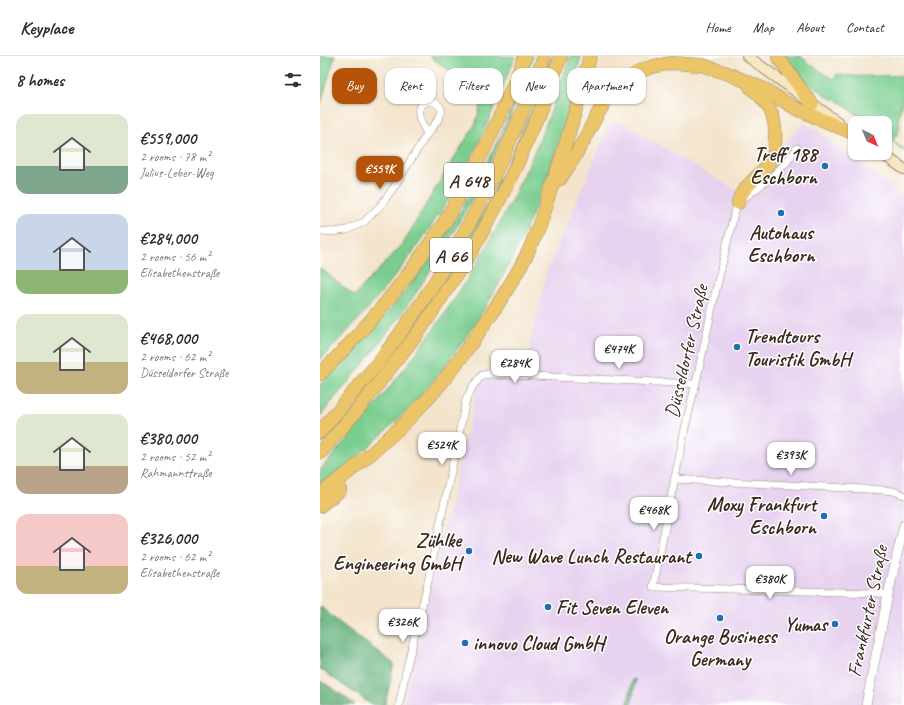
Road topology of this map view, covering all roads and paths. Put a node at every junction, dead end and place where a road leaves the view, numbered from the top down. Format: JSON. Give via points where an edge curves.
{"nodes":[{"id":1,"x":525,"y":56,"type":"edge"},
{"id":2,"x":544,"y":56,"type":"edge"},
{"id":3,"x":560,"y":56,"type":"edge"},
{"id":4,"x":590,"y":56,"type":"edge"},
{"id":5,"x":747,"y":56,"type":"edge"},
{"id":6,"x":778,"y":56,"type":"edge"},
{"id":7,"x":702,"y":65,"type":"junction"},
{"id":8,"x":812,"y":104,"type":"junction"},
{"id":9,"x":848,"y":130,"type":"edge"},
{"id":10,"x":848,"y":131,"type":"edge"},
{"id":11,"x":426,"y":134,"type":"dead end"},
{"id":12,"x":797,"y":148,"type":"dead end"},
{"id":13,"x":891,"y":160,"type":"edge"},
{"id":14,"x":904,"y":169,"type":"edge"},
{"id":15,"x":550,"y":194,"type":"junction"},
{"id":16,"x":738,"y":203,"type":"junction"},
{"id":17,"x":320,"y":232,"type":"edge"},
{"id":18,"x":320,"y":374,"type":"edge"},
{"id":19,"x":696,"y":384,"type":"junction"},
{"id":20,"x":423,"y":405,"type":"junction"},
{"id":21,"x":320,"y":432,"type":"edge"},
{"id":22,"x":320,"y":453,"type":"edge"},
{"id":23,"x":674,"y":479,"type":"junction"},
{"id":24,"x":320,"y":494,"type":"edge"},
{"id":25,"x":904,"y":494,"type":"edge"},
{"id":26,"x":320,"y":506,"type":"edge"},
{"id":27,"x":904,"y":525,"type":"edge"},
{"id":28,"x":888,"y":594,"type":"junction"},
{"id":29,"x":399,"y":705,"type":"edge"},
{"id":30,"x":866,"y":705,"type":"edge"}],
"edges":[{"from":1,"to":18,"type":"highway","number":"A 648","via":[[484,150],[463,192],[439,231],[376,314]]},
{"from":2,"to":21,"type":"highway","number":"A 66","via":[[504,154],[458,243],[425,297],[382,358]]},
{"from":3,"to":22,"type":"highway","number":"A 66","via":[[519,160],[472,251],[421,329]]},
{"from":4,"to":15,"type":"highway"},
{"from":5,"to":8,"type":"main road"},
{"from":6,"to":8,"type":"highway"},
{"from":7,"to":10,"type":"highway","via":[[764,89],[795,108]]},
{"from":7,"to":15,"type":"highway","via":[[672,63],[655,66],[621,83],[608,97]]},
{"from":7,"to":16,"type":"highway","via":[[750,87],[765,102],[773,116],[776,131],[773,156],[742,193]]},
{"from":8,"to":9,"type":"main road"},
{"from":11,"to":17,"type":"street","via":[[394,187],[364,222],[347,230]]},
{"from":12,"to":16,"type":"street","via":[[770,178]]},
{"from":13,"to":14,"type":"main road"},
{"from":15,"to":20,"type":"highway","via":[[527,254],[509,287],[448,376]]},
{"from":16,"to":19,"type":"street","name":"Düsseldorfer Straße","via":[[729,231]]},
{"from":19,"to":23,"type":"street","name":"Düsseldorfer Straße"},
{"from":19,"to":29,"type":"street","via":[[482,375],[466,400]]},
{"from":20,"to":24,"type":"highway","via":[[357,466]]},
{"from":20,"to":26,"type":"highway","via":[[385,451]]},
{"from":23,"to":25,"type":"street","via":[[883,490]]},
{"from":23,"to":28,"type":"street","name":"Düsseldorfer Straße","via":[[653,587]]},
{"from":27,"to":28,"type":"street","name":"Frankfurter Straße"},
{"from":28,"to":30,"type":"street","name":"Frankfurter Straße"}]}
